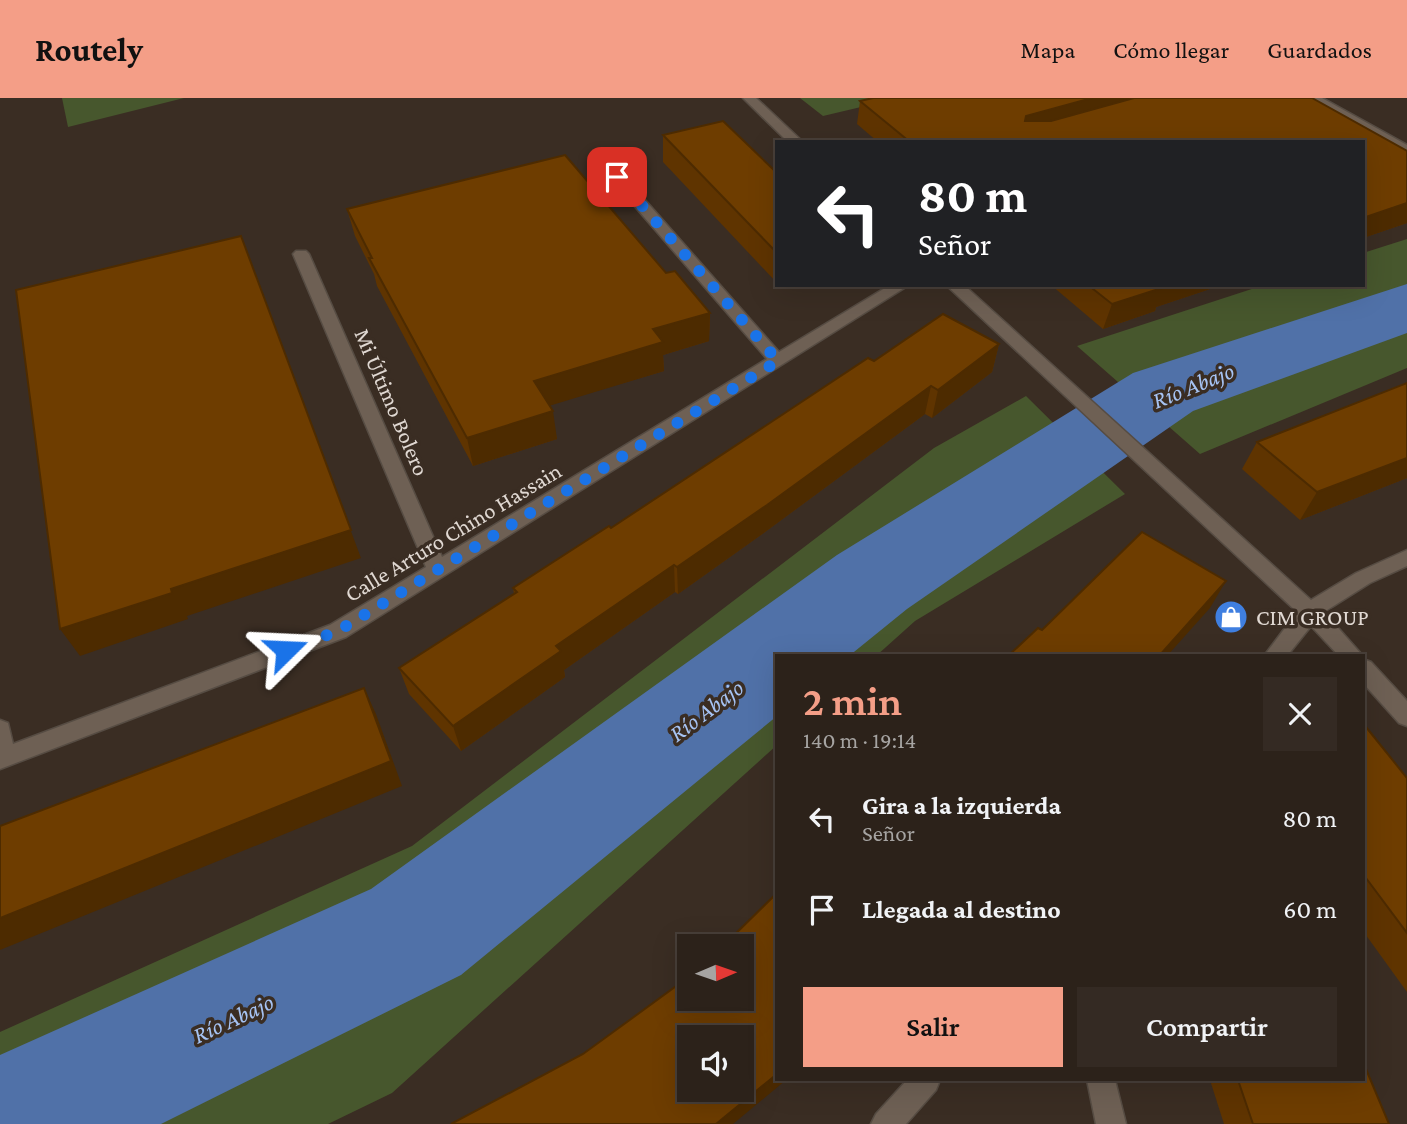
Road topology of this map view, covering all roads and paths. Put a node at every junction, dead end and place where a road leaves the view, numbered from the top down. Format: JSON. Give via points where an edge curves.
{"nodes":[{"id":1,"x":749,"y":98,"type":"edge"},
{"id":2,"x":1313,"y":98,"type":"edge"},
{"id":3,"x":794,"y":140,"type":"edge"},
{"id":4,"x":1407,"y":150,"type":"edge"},
{"id":5,"x":617,"y":177,"type":"dead end"},
{"id":6,"x":301,"y":254,"type":"dead end"},
{"id":7,"x":898,"y":287,"type":"edge"},
{"id":8,"x":956,"y":287,"type":"edge"},
{"id":9,"x":778,"y":361,"type":"junction"},
{"id":10,"x":1407,"y":557,"type":"edge"},
{"id":11,"x":438,"y":570,"type":"junction"},
{"id":12,"x":1310,"y":611,"type":"junction"},
{"id":13,"x":1277,"y":654,"type":"edge"},
{"id":14,"x":1350,"y":654,"type":"edge"},
{"id":15,"x":1365,"y":670,"type":"edge"},
{"id":16,"x":1407,"y":716,"type":"edge"},
{"id":17,"x":0,"y":730,"type":"edge"},
{"id":18,"x":1,"y":759,"type":"edge"},
{"id":19,"x":925,"y":1081,"type":"edge"},
{"id":20,"x":1101,"y":1081,"type":"edge"},
{"id":21,"x":886,"y":1124,"type":"edge"},
{"id":22,"x":1111,"y":1124,"type":"edge"}],
"edges":[{"from":1,"to":3,"type":"street"},
{"from":2,"to":4,"type":"street"},
{"from":5,"to":9,"type":"street"},
{"from":6,"to":11,"type":"street","name":"Mi Último Bolero"},
{"from":7,"to":9,"type":"street","name":"Calle Arturo Chino Hassain"},
{"from":8,"to":12,"type":"street"},
{"from":9,"to":11,"type":"street","name":"Calle Arturo Chino Hassain"},
{"from":10,"to":12,"type":"street"},
{"from":11,"to":18,"type":"street","name":"Calle Arturo Chino Hassain","via":[[338,631]]},
{"from":12,"to":13,"type":"street"},
{"from":12,"to":14,"type":"street"},
{"from":15,"to":16,"type":"street"},
{"from":17,"to":18,"type":"street"},
{"from":19,"to":21,"type":"street"},
{"from":20,"to":22,"type":"street"}]}
